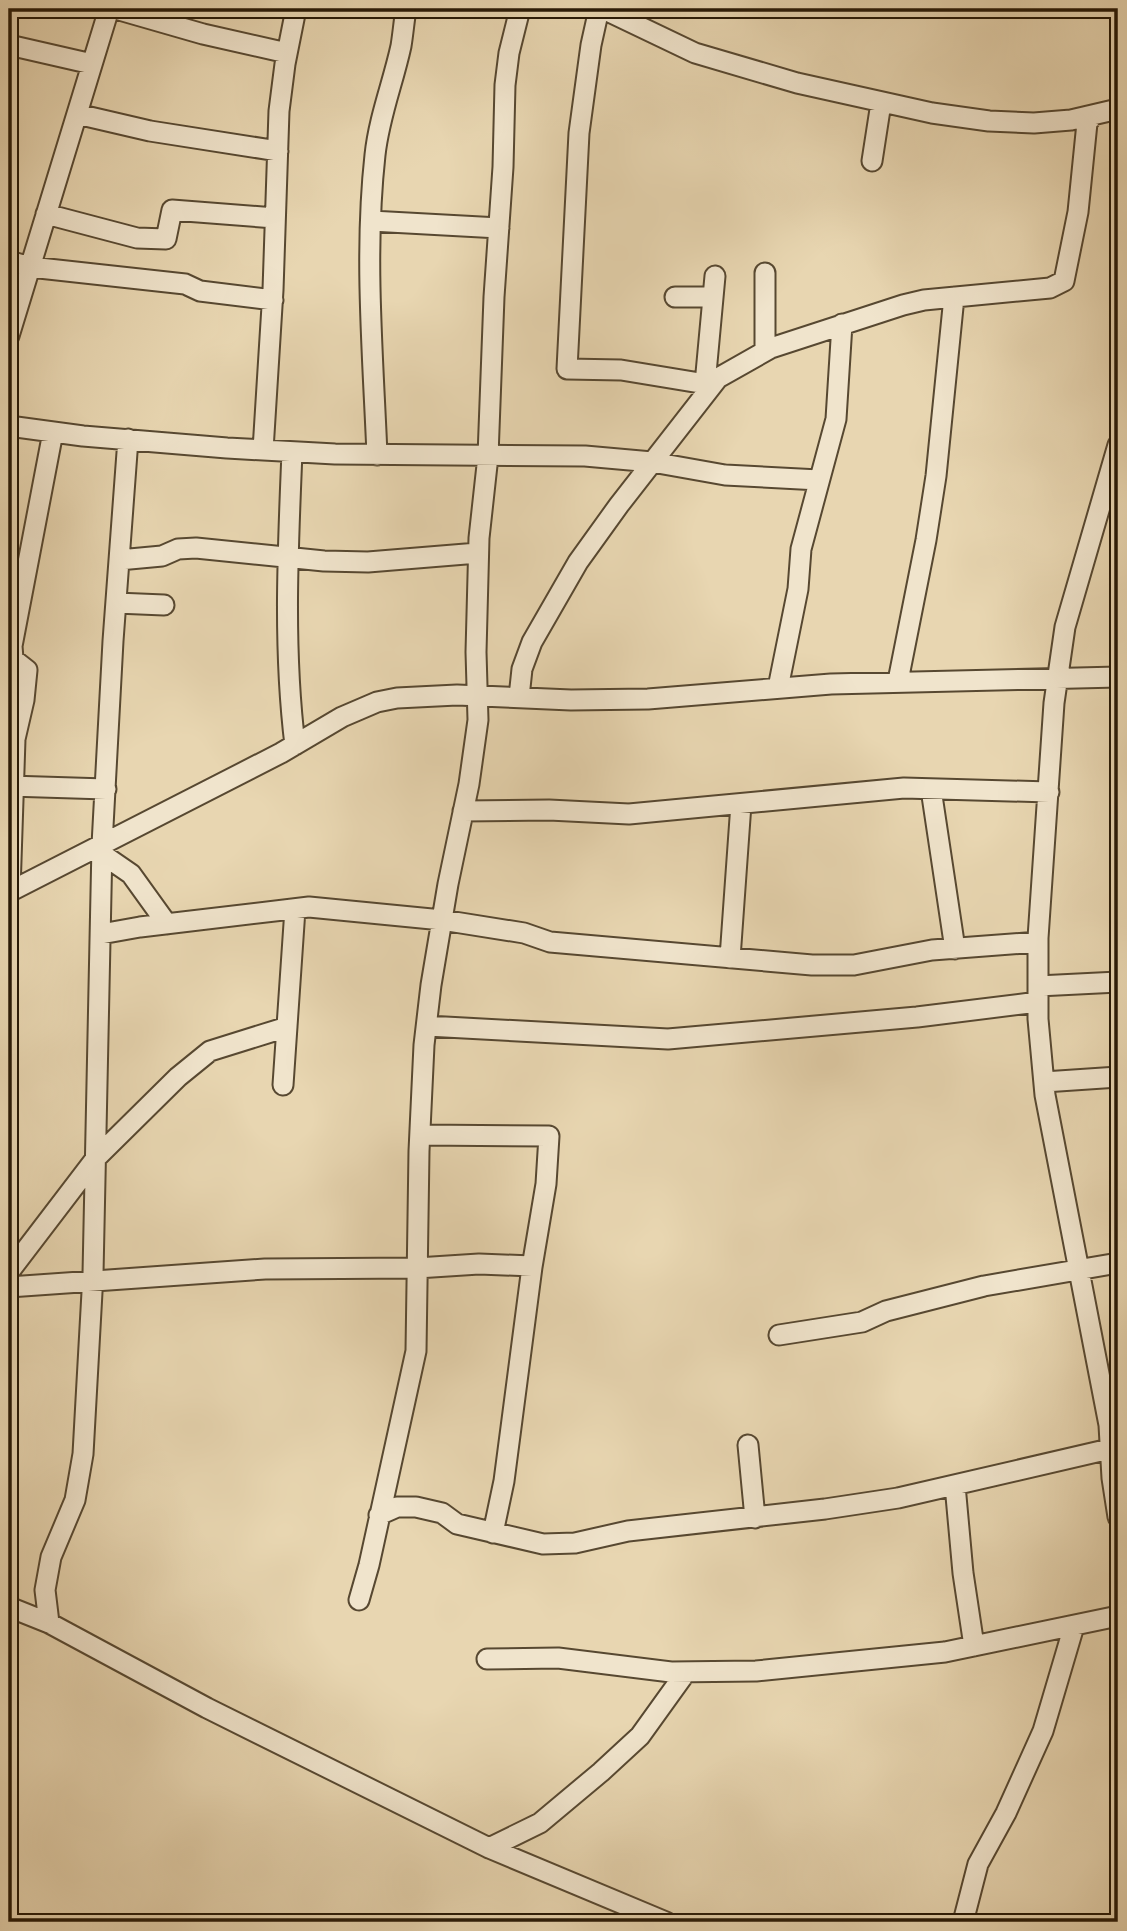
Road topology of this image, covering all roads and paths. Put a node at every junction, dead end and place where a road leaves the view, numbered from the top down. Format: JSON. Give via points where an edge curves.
{"nodes":[{"id":1,"x":109,"y":9,"type":"edge"},
{"id":2,"x":116,"y":9,"type":"edge"},
{"id":3,"x":296,"y":9,"type":"edge"},
{"id":4,"x":406,"y":9,"type":"edge"},
{"id":5,"x":520,"y":9,"type":"edge"},
{"id":6,"x":601,"y":9,"type":"edge"},
{"id":7,"x":9,"y":45,"type":"edge"},
{"id":8,"x":287,"y":53,"type":"junction"},
{"id":9,"x":92,"y":64,"type":"junction"},
{"id":10,"x":881,"y":103,"type":"junction"},
{"id":11,"x":1118,"y":109,"type":"edge"},
{"id":12,"x":77,"y":114,"type":"junction"},
{"id":13,"x":1093,"y":115,"type":"junction"},
{"id":14,"x":278,"y":151,"type":"junction"},
{"id":15,"x":872,"y":161,"type":"dead end"},
{"id":16,"x":46,"y":214,"type":"junction"},
{"id":17,"x":275,"y":218,"type":"junction"},
{"id":18,"x":371,"y":221,"type":"junction"},
{"id":19,"x":499,"y":228,"type":"junction"},
{"id":20,"x":9,"y":261,"type":"edge"},
{"id":21,"x":30,"y":267,"type":"junction"},
{"id":22,"x":765,"y":273,"type":"dead end"},
{"id":23,"x":715,"y":276,"type":"dead end"},
{"id":24,"x":675,"y":297,"type":"dead end"},
{"id":25,"x":713,"y":297,"type":"junction"},
{"id":26,"x":954,"y":297,"type":"junction"},
{"id":27,"x":273,"y":300,"type":"junction"},
{"id":28,"x":842,"y":324,"type":"junction"},
{"id":29,"x":9,"y":336,"type":"edge"},
{"id":30,"x":765,"y":351,"type":"junction"},
{"id":31,"x":708,"y":385,"type":"junction"},
{"id":32,"x":9,"y":426,"type":"edge"},
{"id":33,"x":53,"y":432,"type":"junction"},
{"id":34,"x":128,"y":439,"type":"junction"},
{"id":35,"x":1118,"y":445,"type":"edge"},
{"id":36,"x":263,"y":450,"type":"junction"},
{"id":37,"x":292,"y":452,"type":"junction"},
{"id":38,"x":377,"y":455,"type":"junction"},
{"id":39,"x":488,"y":456,"type":"junction"},
{"id":40,"x":652,"y":461,"type":"junction"},
{"id":41,"x":819,"y":480,"type":"junction"},
{"id":42,"x":478,"y":553,"type":"junction"},
{"id":43,"x":288,"y":557,"type":"junction"},
{"id":44,"x":119,"y":560,"type":"junction"},
{"id":45,"x":116,"y":603,"type":"junction"},
{"id":46,"x":164,"y":605,"type":"dead end"},
{"id":47,"x":1118,"y":677,"type":"edge"},
{"id":48,"x":1058,"y":679,"type":"junction"},
{"id":49,"x":898,"y":681,"type":"junction"},
{"id":50,"x":778,"y":688,"type":"junction"},
{"id":51,"x":478,"y":696,"type":"junction"},
{"id":52,"x":519,"y":697,"type":"junction"},
{"id":53,"x":295,"y":745,"type":"junction"},
{"id":54,"x":11,"y":786,"type":"edge"},
{"id":55,"x":106,"y":789,"type":"junction"},
{"id":56,"x":931,"y":789,"type":"junction"},
{"id":57,"x":1049,"y":792,"type":"junction"},
{"id":58,"x":741,"y":804,"type":"junction"},
{"id":59,"x":463,"y":811,"type":"junction"},
{"id":60,"x":102,"y":850,"type":"junction"},
{"id":61,"x":9,"y":891,"type":"edge"},
{"id":62,"x":295,"y":909,"type":"junction"},
{"id":63,"x":442,"y":920,"type":"junction"},
{"id":64,"x":167,"y":924,"type":"junction"},
{"id":65,"x":101,"y":934,"type":"junction"},
{"id":66,"x":1038,"y":942,"type":"junction"},
{"id":67,"x":955,"y":948,"type":"junction"},
{"id":68,"x":730,"y":958,"type":"junction"},
{"id":69,"x":1118,"y":982,"type":"edge"},
{"id":70,"x":1038,"y":994,"type":"junction"},
{"id":71,"x":427,"y":1026,"type":"junction"},
{"id":72,"x":287,"y":1027,"type":"junction"},
{"id":73,"x":1118,"y":1077,"type":"edge"},
{"id":74,"x":1044,"y":1082,"type":"junction"},
{"id":75,"x":283,"y":1085,"type":"dead end"},
{"id":76,"x":420,"y":1135,"type":"junction"},
{"id":77,"x":96,"y":1158,"type":"junction"},
{"id":78,"x":1118,"y":1263,"type":"edge"},
{"id":79,"x":533,"y":1266,"type":"junction"},
{"id":80,"x":417,"y":1268,"type":"junction"},
{"id":81,"x":1080,"y":1269,"type":"junction"},
{"id":82,"x":9,"y":1272,"type":"edge"},
{"id":83,"x":92,"y":1280,"type":"junction"},
{"id":84,"x":9,"y":1287,"type":"edge"},
{"id":85,"x":779,"y":1335,"type":"dead end"},
{"id":86,"x":748,"y":1445,"type":"dead end"},
{"id":87,"x":1114,"y":1448,"type":"edge"},
{"id":88,"x":955,"y":1485,"type":"junction"},
{"id":89,"x":379,"y":1515,"type":"junction"},
{"id":90,"x":1118,"y":1517,"type":"edge"},
{"id":91,"x":754,"y":1518,"type":"junction"},
{"id":92,"x":493,"y":1533,"type":"junction"},
{"id":93,"x":359,"y":1600,"type":"dead end"},
{"id":94,"x":9,"y":1607,"type":"edge"},
{"id":95,"x":1118,"y":1616,"type":"edge"},
{"id":96,"x":49,"y":1623,"type":"junction"},
{"id":97,"x":1074,"y":1626,"type":"junction"},
{"id":98,"x":974,"y":1646,"type":"junction"},
{"id":99,"x":486,"y":1659,"type":"dead end"},
{"id":100,"x":686,"y":1672,"type":"junction"},
{"id":101,"x":489,"y":1848,"type":"junction"},
{"id":102,"x":666,"y":1922,"type":"edge"},
{"id":103,"x":963,"y":1922,"type":"edge"}],
"edges":[{"from":1,"to":9,"type":"street"},
{"from":2,"to":8,"type":"street"},
{"from":3,"to":8,"type":"street"},
{"from":4,"to":18,"type":"street","via":[[375,154]]},
{"from":5,"to":19,"type":"street","via":[[505,85]]},
{"from":6,"to":10,"type":"street","via":[[695,52]]},
{"from":6,"to":31,"type":"street","via":[[591,45],[579,133],[567,369],[621,370]]},
{"from":7,"to":9,"type":"street"},
{"from":8,"to":14,"type":"street"},
{"from":9,"to":12,"type":"street"},
{"from":10,"to":13,"type":"street","via":[[989,121],[1034,123]]},
{"from":10,"to":15,"type":"street"},
{"from":11,"to":13,"type":"street"},
{"from":12,"to":14,"type":"street","via":[[150,131]]},
{"from":12,"to":16,"type":"street"},
{"from":13,"to":26,"type":"street","via":[[1087,123],[1078,212],[1063,281],[1050,288]]},
{"from":14,"to":17,"type":"street"},
{"from":16,"to":17,"type":"street","via":[[136,238],[166,239],[172,210]]},
{"from":16,"to":21,"type":"street"},
{"from":17,"to":27,"type":"street"},
{"from":18,"to":19,"type":"street"},
{"from":18,"to":38,"type":"street"},
{"from":19,"to":39,"type":"street"},
{"from":20,"to":21,"type":"street"},
{"from":21,"to":27,"type":"street","via":[[185,284],[200,291]]},
{"from":21,"to":29,"type":"street"},
{"from":22,"to":30,"type":"street"},
{"from":23,"to":25,"type":"street"},
{"from":24,"to":25,"type":"street"},
{"from":25,"to":31,"type":"street"},
{"from":26,"to":28,"type":"street","via":[[903,305]]},
{"from":26,"to":49,"type":"street","via":[[936,476]]},
{"from":27,"to":36,"type":"street"},
{"from":28,"to":30,"type":"street"},
{"from":28,"to":41,"type":"street","via":[[836,419]]},
{"from":30,"to":31,"type":"street"},
{"from":31,"to":40,"type":"street"},
{"from":32,"to":33,"type":"street"},
{"from":33,"to":34,"type":"street"},
{"from":33,"to":54,"type":"street","via":[[12,646],[13,659],[27,670]]},
{"from":34,"to":36,"type":"street"},
{"from":34,"to":44,"type":"street"},
{"from":35,"to":48,"type":"street","via":[[1065,627]]},
{"from":36,"to":37,"type":"street"},
{"from":37,"to":38,"type":"street"},
{"from":37,"to":43,"type":"street"},
{"from":38,"to":39,"type":"street"},
{"from":39,"to":40,"type":"street"},
{"from":39,"to":42,"type":"street"},
{"from":40,"to":41,"type":"street","via":[[725,475]]},
{"from":40,"to":52,"type":"street","via":[[546,613],[522,669]]},
{"from":41,"to":50,"type":"street","via":[[801,549],[798,589]]},
{"from":42,"to":43,"type":"street","via":[[368,562]]},
{"from":42,"to":51,"type":"street"},
{"from":43,"to":44,"type":"street","via":[[196,548]]},
{"from":43,"to":53,"type":"street","via":[[290,709]]},
{"from":44,"to":45,"type":"street"},
{"from":45,"to":46,"type":"street"},
{"from":45,"to":55,"type":"street"},
{"from":47,"to":48,"type":"street"},
{"from":48,"to":49,"type":"street"},
{"from":48,"to":57,"type":"street"},
{"from":49,"to":50,"type":"street"},
{"from":50,"to":52,"type":"street","via":[[648,699]]},
{"from":51,"to":52,"type":"street"},
{"from":51,"to":53,"type":"street","via":[[377,702]]},
{"from":51,"to":59,"type":"street"},
{"from":53,"to":60,"type":"street"},
{"from":54,"to":55,"type":"street"},
{"from":54,"to":61,"type":"street"},
{"from":55,"to":60,"type":"street"},
{"from":56,"to":57,"type":"street"},
{"from":56,"to":58,"type":"street"},
{"from":56,"to":67,"type":"street"},
{"from":57,"to":66,"type":"street"},
{"from":58,"to":59,"type":"street","via":[[629,814]]},
{"from":58,"to":68,"type":"street"},
{"from":59,"to":63,"type":"street"},
{"from":60,"to":61,"type":"street"},
{"from":60,"to":64,"type":"street","via":[[131,874]]},
{"from":60,"to":65,"type":"street"},
{"from":62,"to":63,"type":"street"},
{"from":62,"to":64,"type":"street"},
{"from":62,"to":72,"type":"street"},
{"from":63,"to":68,"type":"street","via":[[524,933],[550,942]]},
{"from":63,"to":71,"type":"street"},
{"from":64,"to":65,"type":"street"},
{"from":65,"to":77,"type":"street"},
{"from":66,"to":67,"type":"street"},
{"from":66,"to":70,"type":"street"},
{"from":67,"to":68,"type":"street","via":[[854,965]]},
{"from":69,"to":70,"type":"street"},
{"from":70,"to":71,"type":"street","via":[[917,1017],[668,1039]]},
{"from":70,"to":74,"type":"street"},
{"from":71,"to":76,"type":"street"},
{"from":72,"to":75,"type":"street"},
{"from":72,"to":77,"type":"street","via":[[210,1051]]},
{"from":73,"to":74,"type":"street"},
{"from":74,"to":81,"type":"street"},
{"from":76,"to":79,"type":"street","via":[[549,1136]]},
{"from":76,"to":80,"type":"street"},
{"from":77,"to":82,"type":"street"},
{"from":77,"to":83,"type":"street"},
{"from":78,"to":81,"type":"street"},
{"from":79,"to":80,"type":"street"},
{"from":79,"to":92,"type":"street"},
{"from":80,"to":83,"type":"street","via":[[265,1269]]},
{"from":80,"to":89,"type":"street","via":[[416,1351]]},
{"from":81,"to":85,"type":"street","via":[[972,1289],[886,1311],[862,1322]]},
{"from":81,"to":87,"type":"street"},
{"from":83,"to":84,"type":"street"},
{"from":83,"to":96,"type":"street","via":[[83,1454],[75,1500],[51,1557],[45,1590]]},
{"from":86,"to":91,"type":"street"},
{"from":87,"to":88,"type":"street"},
{"from":87,"to":90,"type":"street","via":[[1112,1478]]},
{"from":88,"to":91,"type":"street","via":[[898,1498]]},
{"from":88,"to":98,"type":"street"},
{"from":89,"to":92,"type":"street","via":[[397,1507],[416,1507]]},
{"from":89,"to":93,"type":"street"},
{"from":91,"to":92,"type":"street","via":[[628,1531],[575,1543],[543,1544]]},
{"from":94,"to":96,"type":"street"},
{"from":95,"to":97,"type":"street"},
{"from":96,"to":101,"type":"street","via":[[207,1708]]},
{"from":97,"to":98,"type":"street"},
{"from":97,"to":103,"type":"street","via":[[1043,1731],[978,1864]]},
{"from":98,"to":100,"type":"street","via":[[755,1671]]},
{"from":99,"to":100,"type":"street","via":[[558,1658]]},
{"from":100,"to":101,"type":"street","via":[[640,1736],[601,1772],[540,1823]]},
{"from":101,"to":102,"type":"street"}]}
